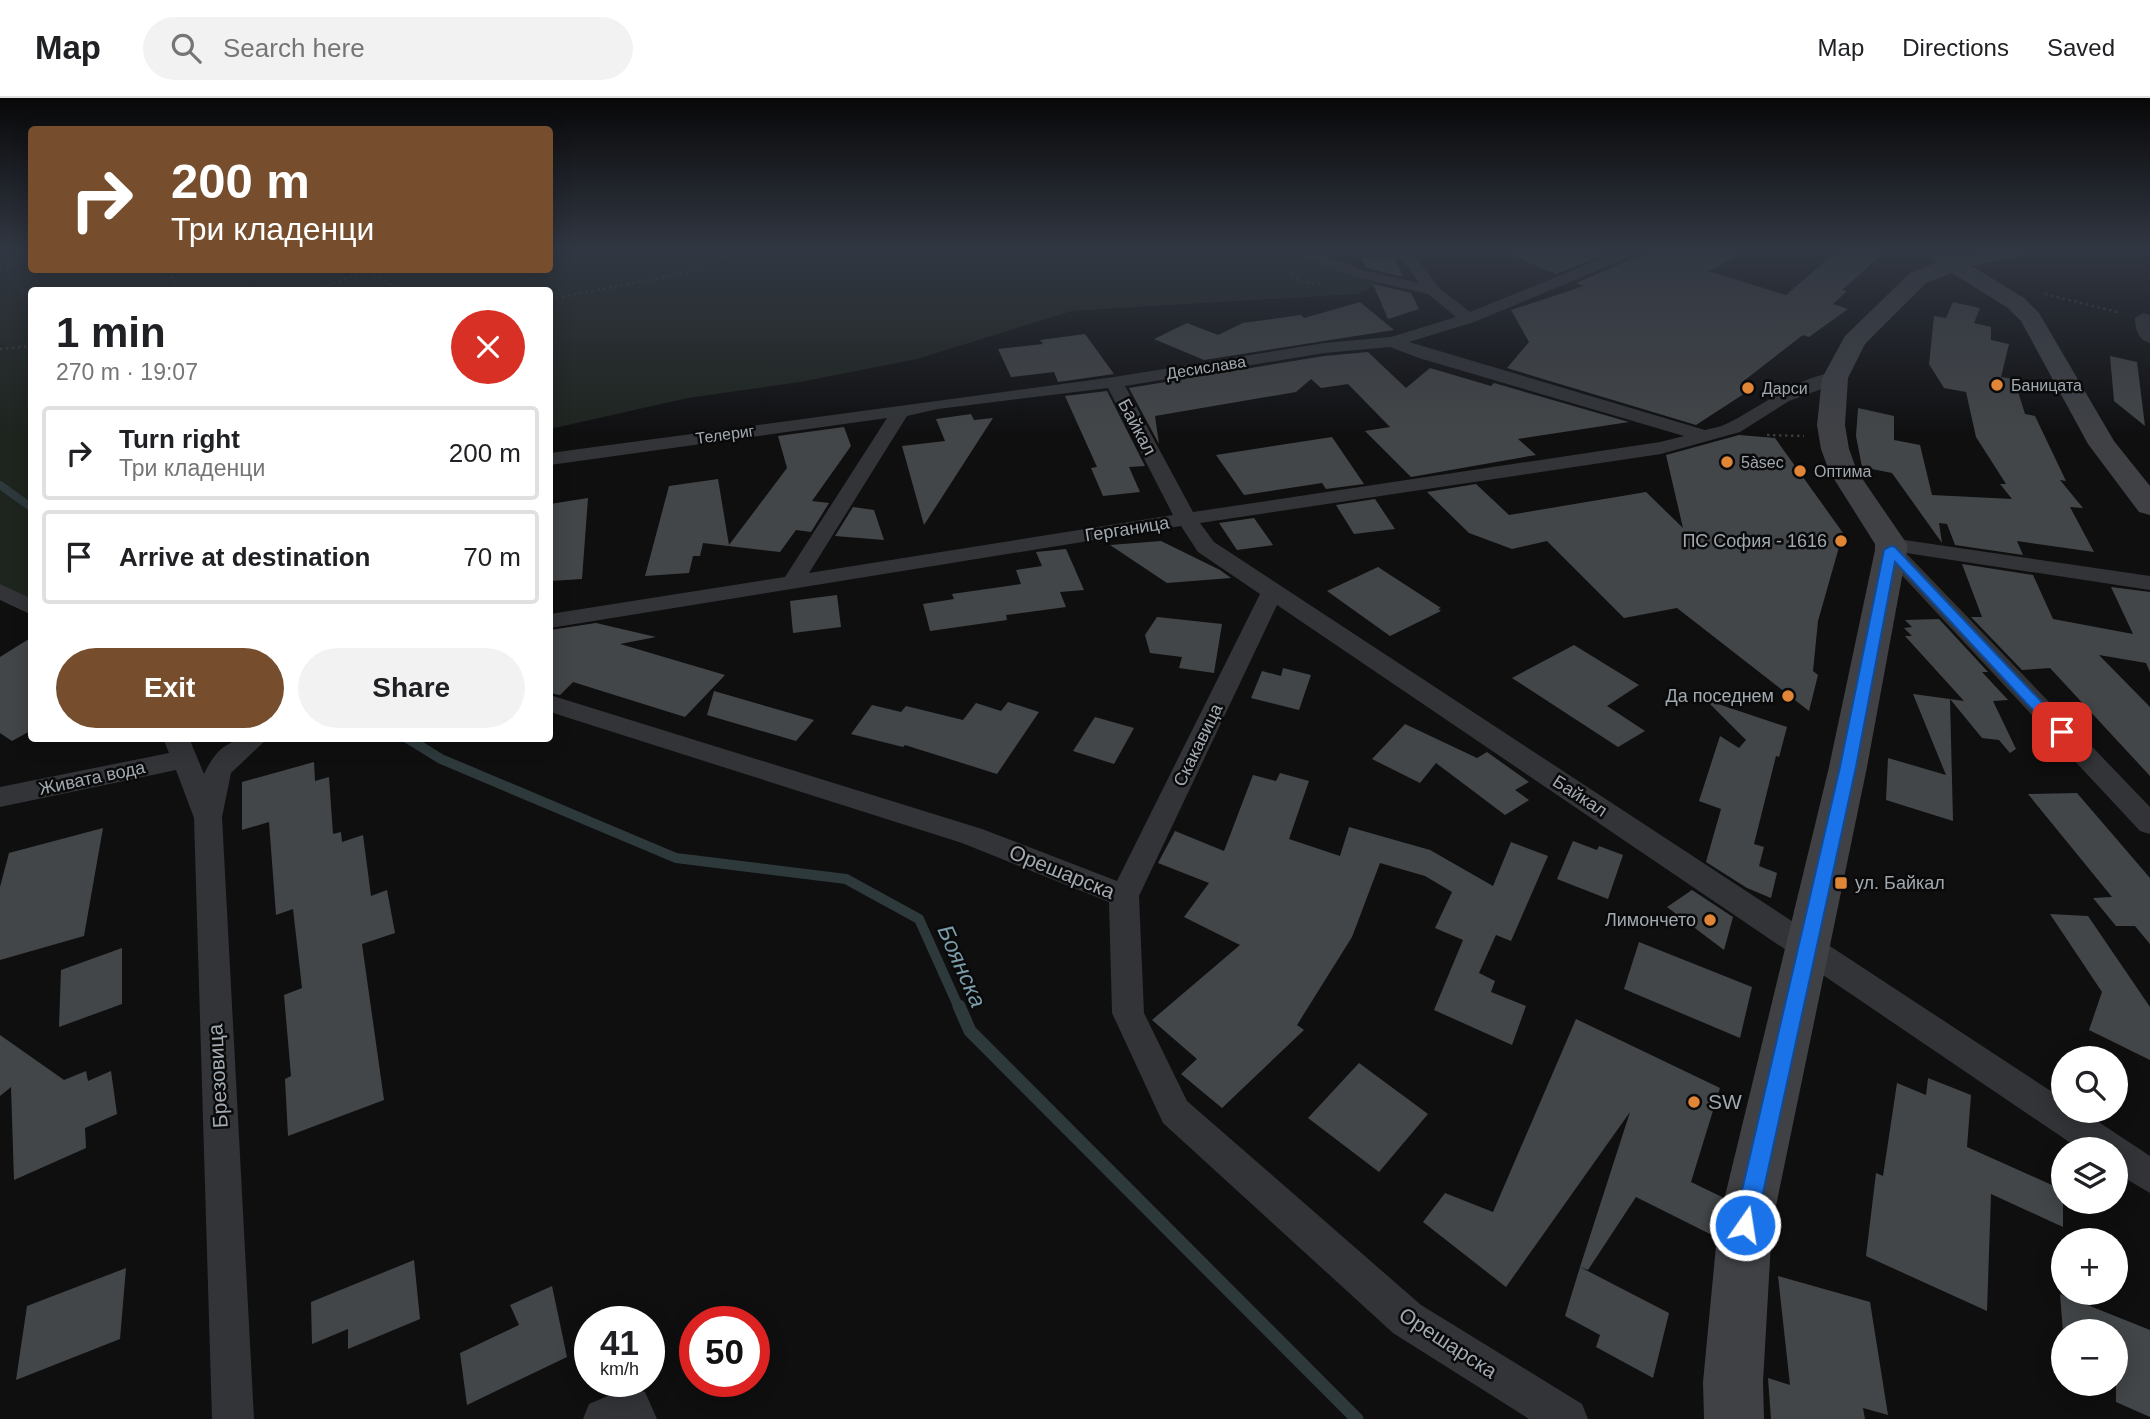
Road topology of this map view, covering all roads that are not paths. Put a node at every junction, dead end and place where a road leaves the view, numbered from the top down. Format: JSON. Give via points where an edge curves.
{"nodes":[{"id":1,"x":1459,"y":312,"type":"edge"},
{"id":2,"x":1486,"y":312,"type":"edge"},
{"id":3,"x":1883,"y":312,"type":"edge"},
{"id":4,"x":2023,"y":312,"type":"edge"},
{"id":5,"x":1468,"y":319,"type":"junction"},
{"id":6,"x":2146,"y":319,"type":"edge"},
{"id":7,"x":2150,"y":338,"type":"edge"},
{"id":8,"x":1392,"y":342,"type":"junction"},
{"id":9,"x":1835,"y":379,"type":"junction"},
{"id":10,"x":1114,"y":382,"type":"junction"},
{"id":11,"x":900,"y":412,"type":"junction"},
{"id":12,"x":1703,"y":435,"type":"junction"},
{"id":13,"x":553,"y":459,"type":"edge"},
{"id":14,"x":2150,"y":506,"type":"edge"},
{"id":15,"x":1186,"y":519,"type":"junction"},
{"id":16,"x":1891,"y":547,"type":"junction"},
{"id":17,"x":2150,"y":583,"type":"edge"},
{"id":18,"x":791,"y":584,"type":"junction"},
{"id":19,"x":0,"y":591,"type":"edge"},
{"id":20,"x":1272,"y":593,"type":"junction"},
{"id":21,"x":28,"y":606,"type":"edge"},
{"id":22,"x":553,"y":621,"type":"edge"},
{"id":23,"x":553,"y":705,"type":"edge"},
{"id":24,"x":249,"y":742,"type":"edge"},
{"id":25,"x":180,"y":749,"type":"edge"},
{"id":26,"x":0,"y":797,"type":"edge"},
{"id":27,"x":208,"y":818,"type":"junction"},
{"id":28,"x":2150,"y":824,"type":"edge"},
{"id":29,"x":1124,"y":896,"type":"junction"},
{"id":30,"x":1808,"y":946,"type":"junction"},
{"id":31,"x":2092,"y":1137,"type":"edge"},
{"id":32,"x":2128,"y":1161,"type":"edge"},
{"id":33,"x":2150,"y":1176,"type":"edge"},
{"id":34,"x":233,"y":1419,"type":"edge"},
{"id":35,"x":1567,"y":1419,"type":"edge"},
{"id":36,"x":1734,"y":1419,"type":"edge"}],
"edges":[{"from":1,"to":5,"type":"street"},
{"from":2,"to":5,"type":"street"},
{"from":3,"to":9,"type":"main road","via":[[1854,341]]},
{"from":4,"to":14,"type":"main road","via":[[2102,443]]},
{"from":5,"to":8,"type":"street"},
{"from":6,"to":7,"type":"street","via":[[2143,329]]},
{"from":8,"to":10,"type":"street","name":"Десислава","via":[[1324,348]]},
{"from":8,"to":12,"type":"street","name":"Десислава"},
{"from":9,"to":12,"type":"street","name":"Герганица","via":[[1783,397],[1733,428]]},
{"from":9,"to":16,"type":"main road","via":[[1831,425],[1835,449],[1843,471]]},
{"from":10,"to":11,"type":"street","name":"Десислава"},
{"from":10,"to":15,"type":"street","name":"Байкал"},
{"from":11,"to":13,"type":"street","name":"Телериг"},
{"from":11,"to":18,"type":"street"},
{"from":12,"to":15,"type":"street","name":"Герганица","via":[[1661,448]]},
{"from":15,"to":18,"type":"street","name":"Герганица"},
{"from":15,"to":20,"type":"street","name":"Байкал","via":[[1206,547]]},
{"from":16,"to":17,"type":"street"},
{"from":16,"to":28,"type":"street"},
{"from":16,"to":30,"type":"main road"},
{"from":18,"to":22,"type":"street","name":"Герганица"},
{"from":19,"to":21,"type":"street"},
{"from":20,"to":29,"type":"street","name":"Скакавица"},
{"from":20,"to":30,"type":"street","name":"Байкал"},
{"from":23,"to":29,"type":"street","name":"Орешарска","via":[[972,836]]},
{"from":24,"to":27,"type":"street","via":[[227,757],[216,772]]},
{"from":25,"to":26,"type":"street","name":"Живата вода"},
{"from":25,"to":27,"type":"street","name":"Брезовица"},
{"from":27,"to":34,"type":"street","name":"Брезовица"},
{"from":29,"to":35,"type":"street","name":"Орешарска","via":[[1128,1013],[1175,1112],[1407,1319]]},
{"from":30,"to":31,"type":"street","name":"Байкал"},
{"from":30,"to":36,"type":"main road","via":[[1745,1225]]},
{"from":32,"to":33,"type":"street"}]}
